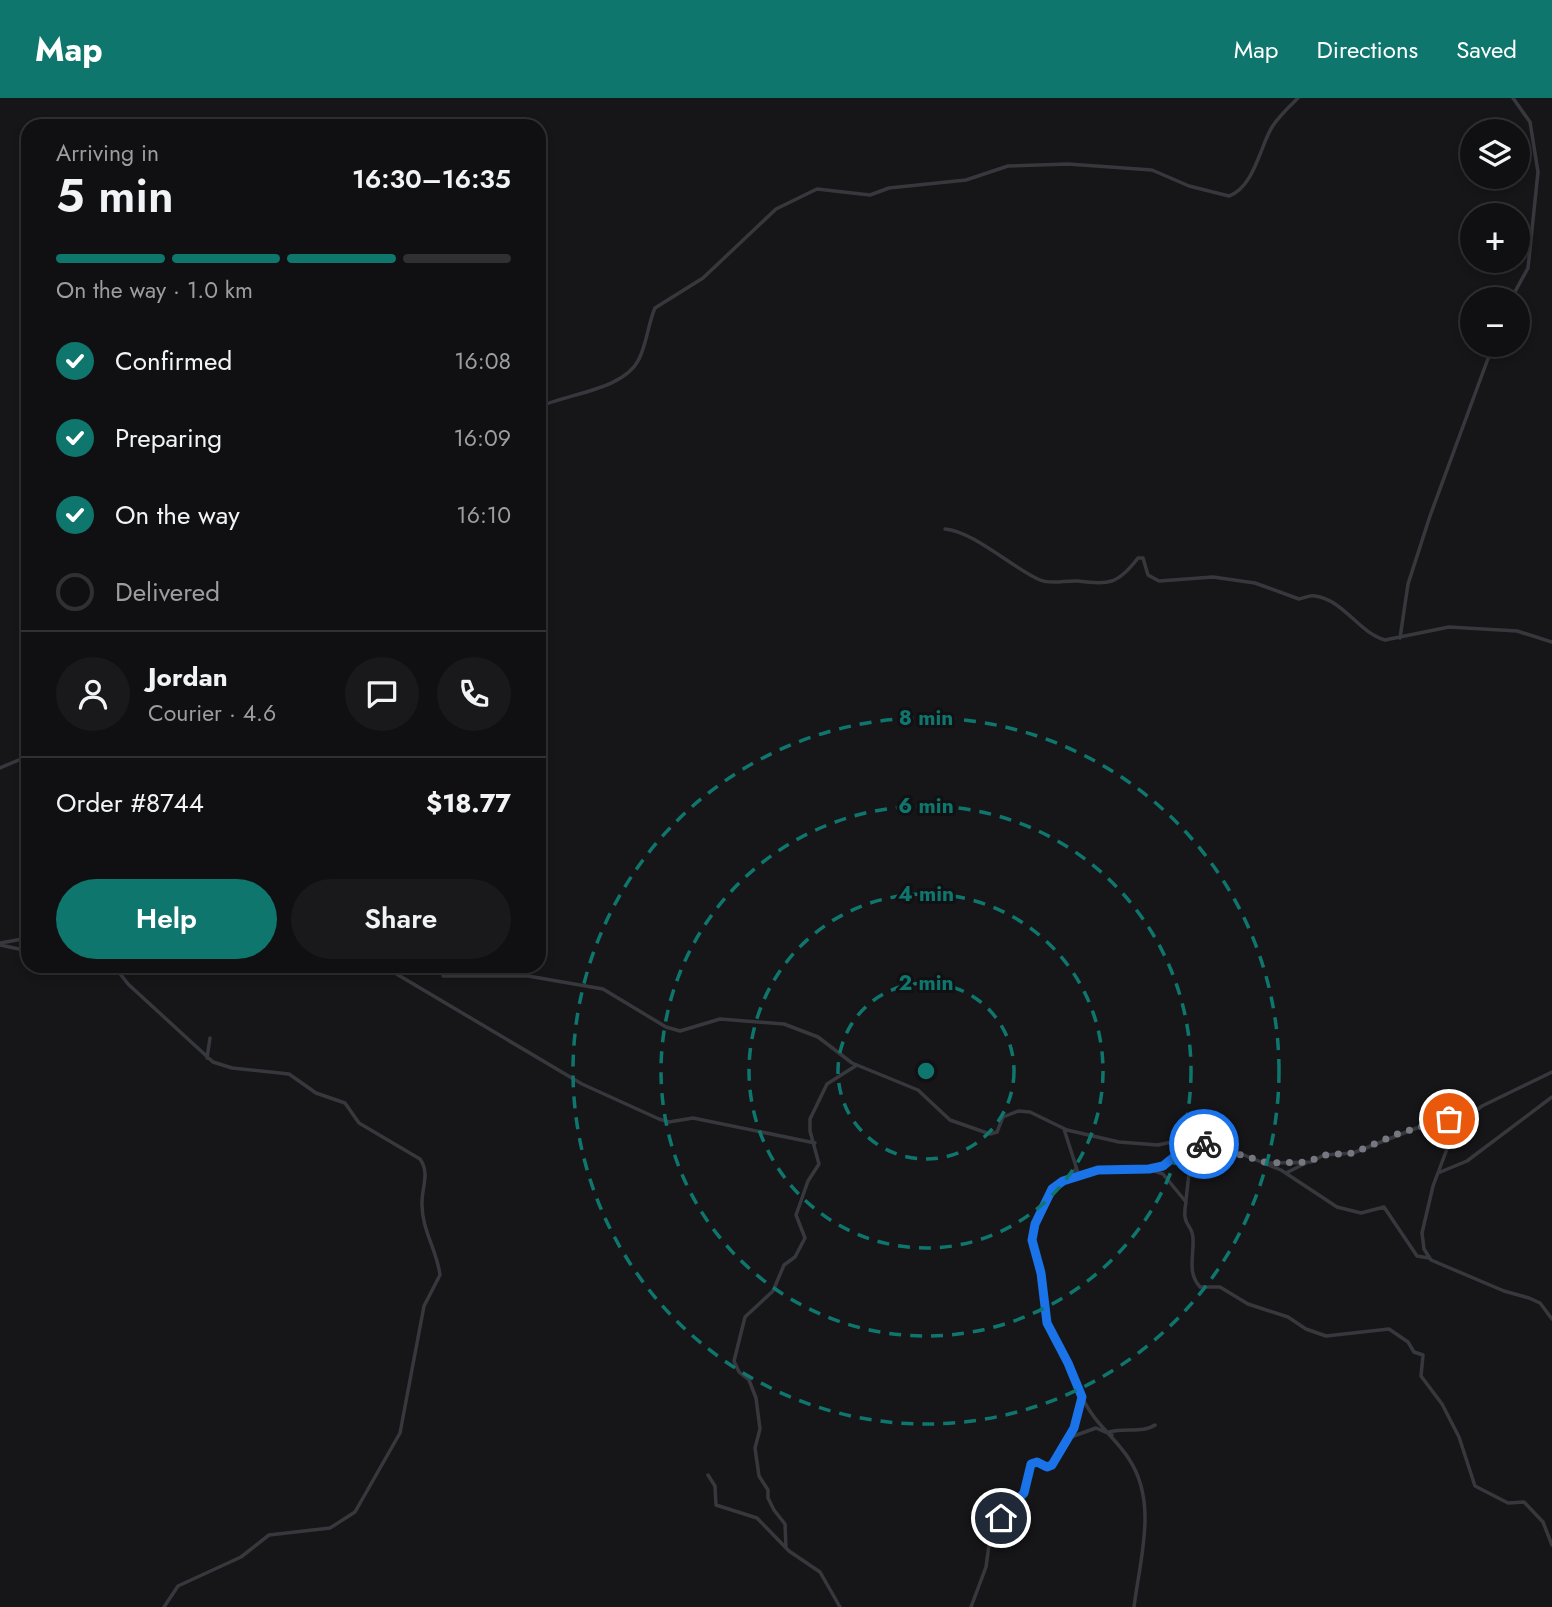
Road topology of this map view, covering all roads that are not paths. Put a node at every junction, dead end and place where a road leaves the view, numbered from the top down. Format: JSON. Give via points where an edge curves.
{"nodes":[{"id":1,"x":1298,"y":98,"type":"edge"},
{"id":2,"x":1513,"y":98,"type":"edge"},
{"id":3,"x":1518,"y":287,"type":"edge"},
{"id":4,"x":1489,"y":357,"type":"edge"},
{"id":5,"x":546,"y":404,"type":"edge"},
{"id":6,"x":945,"y":529,"type":"dead end"},
{"id":7,"x":1400,"y":638,"type":"junction"},
{"id":8,"x":1552,"y":642,"type":"edge"},
{"id":9,"x":21,"y":759,"type":"edge"},
{"id":10,"x":0,"y":768,"type":"edge"},
{"id":11,"x":21,"y":940,"type":"edge"},
{"id":12,"x":0,"y":944,"type":"edge"},
{"id":13,"x":21,"y":949,"type":"edge"},
{"id":14,"x":119,"y":973,"type":"edge"},
{"id":15,"x":395,"y":973,"type":"edge"},
{"id":16,"x":443,"y":976,"type":"dead end"},
{"id":17,"x":210,"y":1038,"type":"dead end"},
{"id":18,"x":207,"y":1058,"type":"junction"},
{"id":19,"x":857,"y":1065,"type":"junction"},
{"id":20,"x":1552,"y":1072,"type":"edge"},
{"id":21,"x":1552,"y":1097,"type":"edge"},
{"id":22,"x":1469,"y":1113,"type":"junction"},
{"id":23,"x":1063,"y":1129,"type":"junction"},
{"id":24,"x":815,"y":1143,"type":"junction"},
{"id":25,"x":1191,"y":1143,"type":"junction"},
{"id":26,"x":1223,"y":1148,"type":"junction"},
{"id":27,"x":1308,"y":1162,"type":"junction"},
{"id":28,"x":1268,"y":1163,"type":"junction"},
{"id":29,"x":1076,"y":1169,"type":"junction"},
{"id":30,"x":1149,"y":1169,"type":"junction"},
{"id":31,"x":1296,"y":1170,"type":"junction"},
{"id":32,"x":1286,"y":1173,"type":"junction"},
{"id":33,"x":1438,"y":1173,"type":"junction"},
{"id":34,"x":1079,"y":1176,"type":"junction"},
{"id":35,"x":1295,"y":1179,"type":"junction"},
{"id":36,"x":1063,"y":1181,"type":"junction"},
{"id":37,"x":1186,"y":1202,"type":"junction"},
{"id":38,"x":1429,"y":1258,"type":"junction"},
{"id":39,"x":1552,"y":1319,"type":"edge"},
{"id":40,"x":1082,"y":1397,"type":"junction"},
{"id":41,"x":1155,"y":1425,"type":"dead end"},
{"id":42,"x":1110,"y":1434,"type":"junction"},
{"id":43,"x":1069,"y":1438,"type":"junction"},
{"id":44,"x":708,"y":1475,"type":"dead end"},
{"id":45,"x":1552,"y":1545,"type":"edge"},
{"id":46,"x":786,"y":1549,"type":"junction"},
{"id":47,"x":164,"y":1607,"type":"edge"},
{"id":48,"x":840,"y":1607,"type":"edge"},
{"id":49,"x":971,"y":1607,"type":"edge"},
{"id":50,"x":1134,"y":1607,"type":"edge"}],
"edges":[{"from":1,"to":5,"type":"street","via":[[1278,119],[1248,176],[1229,196],[1152,170],[1068,164],[1009,166],[966,180],[889,188],[870,195],[810,191],[776,209],[703,278],[655,308],[642,352],[629,373],[614,383]]},
{"from":2,"to":3,"type":"street","via":[[1526,112],[1533,130],[1538,181],[1528,268]]},
{"from":4,"to":7,"type":"street","via":[[1408,584]]},
{"from":6,"to":7,"type":"street","via":[[991,548],[1043,581],[1112,582],[1143,558],[1153,580],[1213,577],[1265,585],[1299,599],[1315,595],[1338,606],[1379,639]]},
{"from":7,"to":8,"type":"street","via":[[1449,627],[1517,631]]},
{"from":9,"to":10,"type":"street"},
{"from":11,"to":12,"type":"street"},
{"from":12,"to":13,"type":"street"},
{"from":14,"to":18,"type":"street"},
{"from":15,"to":24,"type":"street","via":[[582,1084],[659,1119],[693,1118]]},
{"from":16,"to":19,"type":"street","via":[[528,976],[603,989],[673,1030],[720,1019],[784,1024],[818,1037]]},
{"from":17,"to":18,"type":"street"},
{"from":18,"to":47,"type":"street","via":[[225,1067],[289,1074],[316,1093],[345,1103],[360,1124],[422,1162],[425,1226],[440,1278],[425,1302],[400,1433],[355,1512],[330,1528],[269,1535],[241,1557],[178,1586]]},
{"from":19,"to":23,"type":"street","via":[[918,1090],[950,1120],[990,1134],[997,1132],[1003,1116],[1018,1111],[1036,1114]]},
{"from":19,"to":24,"type":"street","via":[[824,1088],[809,1123]]},
{"from":20,"to":22,"type":"street"},
{"from":21,"to":33,"type":"street","via":[[1467,1161]]},
{"from":22,"to":27,"type":"street","via":[[1432,1122],[1353,1153],[1324,1155]]},
{"from":22,"to":33,"type":"street"},
{"from":23,"to":25,"type":"street","via":[[1119,1142]]},
{"from":23,"to":29,"type":"street"},
{"from":24,"to":46,"type":"street","via":[[819,1164],[796,1215],[805,1238],[795,1257],[783,1265],[773,1292],[745,1317],[734,1360],[754,1391],[760,1429],[755,1448],[759,1476],[785,1524]]},
{"from":25,"to":26,"type":"street"},
{"from":25,"to":30,"type":"street","via":[[1166,1165]]},
{"from":26,"to":28,"type":"street"},
{"from":26,"to":37,"type":"street","via":[[1197,1159],[1189,1172]]},
{"from":27,"to":28,"type":"street"},
{"from":27,"to":31,"type":"street"},
{"from":28,"to":32,"type":"street"},
{"from":29,"to":34,"type":"street"},
{"from":29,"to":36,"type":"street"},
{"from":30,"to":34,"type":"street","via":[[1098,1170]]},
{"from":30,"to":37,"type":"street","via":[[1163,1174]]},
{"from":31,"to":32,"type":"street"},
{"from":31,"to":35,"type":"street"},
{"from":32,"to":35,"type":"street"},
{"from":33,"to":38,"type":"street","via":[[1423,1223]]},
{"from":34,"to":36,"type":"street"},
{"from":35,"to":38,"type":"street","via":[[1349,1211],[1384,1207],[1417,1256]]},
{"from":36,"to":40,"type":"street","via":[[1046,1200],[1032,1240],[1047,1323]]},
{"from":37,"to":45,"type":"street","via":[[1183,1219],[1192,1234],[1190,1260],[1198,1285],[1220,1287],[1248,1304],[1326,1336],[1386,1328],[1406,1341],[1414,1352],[1424,1355],[1421,1376],[1460,1437],[1475,1486],[1508,1503],[1524,1502],[1543,1522]]},
{"from":38,"to":39,"type":"street","via":[[1536,1301]]},
{"from":40,"to":42,"type":"street"},
{"from":40,"to":43,"type":"street"},
{"from":41,"to":42,"type":"street","via":[[1146,1431],[1130,1428]]},
{"from":42,"to":43,"type":"street","via":[[1096,1428]]},
{"from":42,"to":50,"type":"street","via":[[1136,1471],[1146,1495]]},
{"from":43,"to":49,"type":"street","via":[[1050,1466],[1031,1464],[1024,1493],[990,1537],[986,1567]]},
{"from":44,"to":46,"type":"street","via":[[715,1486],[716,1506],[757,1518]]},
{"from":46,"to":48,"type":"street","via":[[820,1572]]}]}
